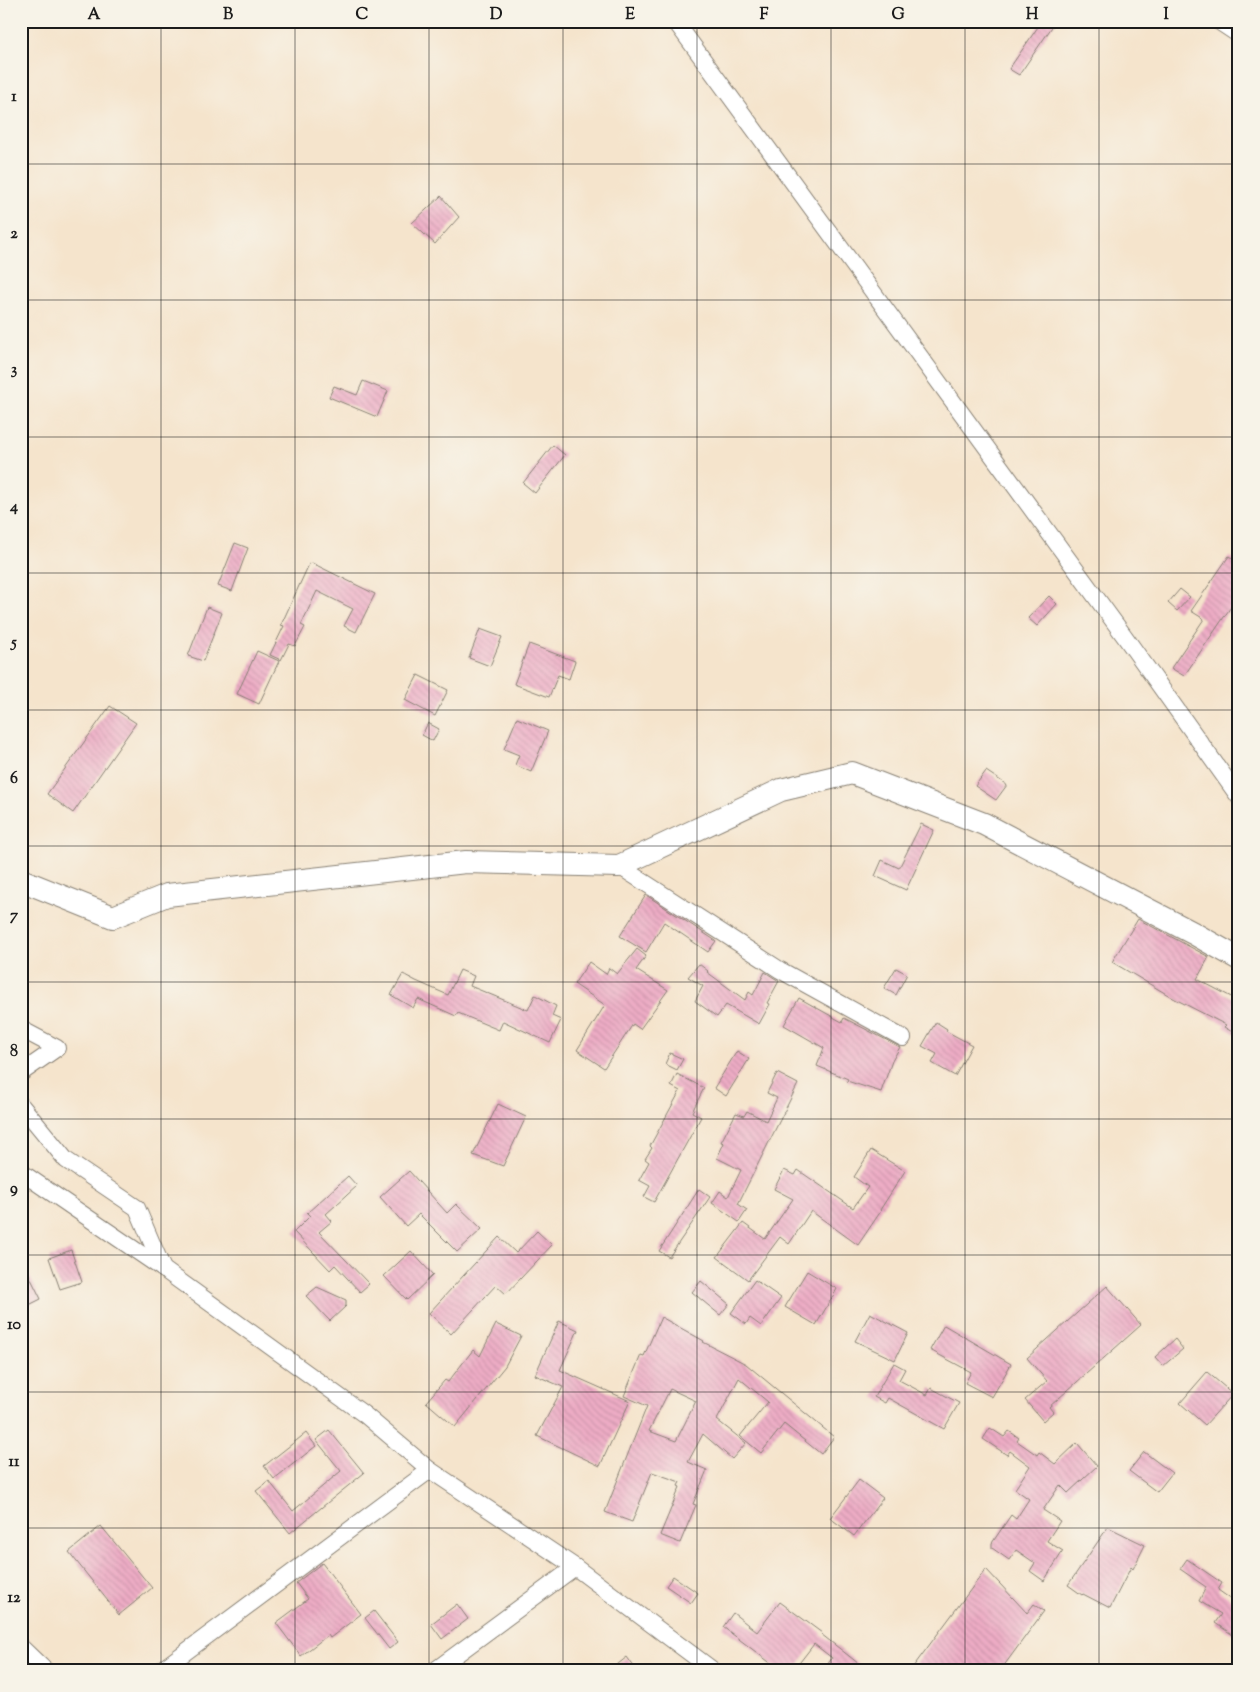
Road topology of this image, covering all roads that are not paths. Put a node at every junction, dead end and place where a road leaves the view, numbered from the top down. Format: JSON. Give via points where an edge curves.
{"nodes":[{"id":1,"x":675,"y":21,"type":"edge"},
{"id":2,"x":1218,"y":21,"type":"edge"},
{"id":3,"x":1239,"y":35,"type":"edge"},
{"id":4,"x":1239,"y":796,"type":"edge"},
{"id":5,"x":619,"y":866,"type":"junction"},
{"id":6,"x":21,"y":880,"type":"edge"},
{"id":7,"x":1239,"y":959,"type":"edge"},
{"id":8,"x":21,"y":1029,"type":"edge"},
{"id":9,"x":903,"y":1038,"type":"dead end"},
{"id":10,"x":21,"y":1073,"type":"edge"},
{"id":11,"x":21,"y":1105,"type":"edge"},
{"id":12,"x":21,"y":1172,"type":"edge"},
{"id":13,"x":163,"y":1269,"type":"junction"},
{"id":14,"x":430,"y":1470,"type":"junction"},
{"id":15,"x":575,"y":1567,"type":"junction"},
{"id":16,"x":21,"y":1647,"type":"edge"},
{"id":17,"x":710,"y":1670,"type":"edge"},
{"id":18,"x":46,"y":1671,"type":"edge"},
{"id":19,"x":160,"y":1671,"type":"edge"},
{"id":20,"x":434,"y":1671,"type":"edge"}],
"edges":[{"from":1,"to":4,"type":"street"},
{"from":2,"to":3,"type":"street"},
{"from":5,"to":6,"type":"street","via":[[466,862],[168,895],[113,917]]},
{"from":5,"to":7,"type":"street","via":[[781,790],[852,773],[984,824]]},
{"from":5,"to":9,"type":"street","via":[[780,970]]},
{"from":8,"to":10,"type":"street","via":[[57,1048]]},
{"from":11,"to":13,"type":"street","via":[[66,1160],[137,1208]]},
{"from":12,"to":13,"type":"street"},
{"from":13,"to":14,"type":"street","via":[[364,1415]]},
{"from":14,"to":15,"type":"street"},
{"from":14,"to":19,"type":"street"},
{"from":15,"to":17,"type":"street"},
{"from":15,"to":20,"type":"street"},
{"from":16,"to":18,"type":"street"}]}
